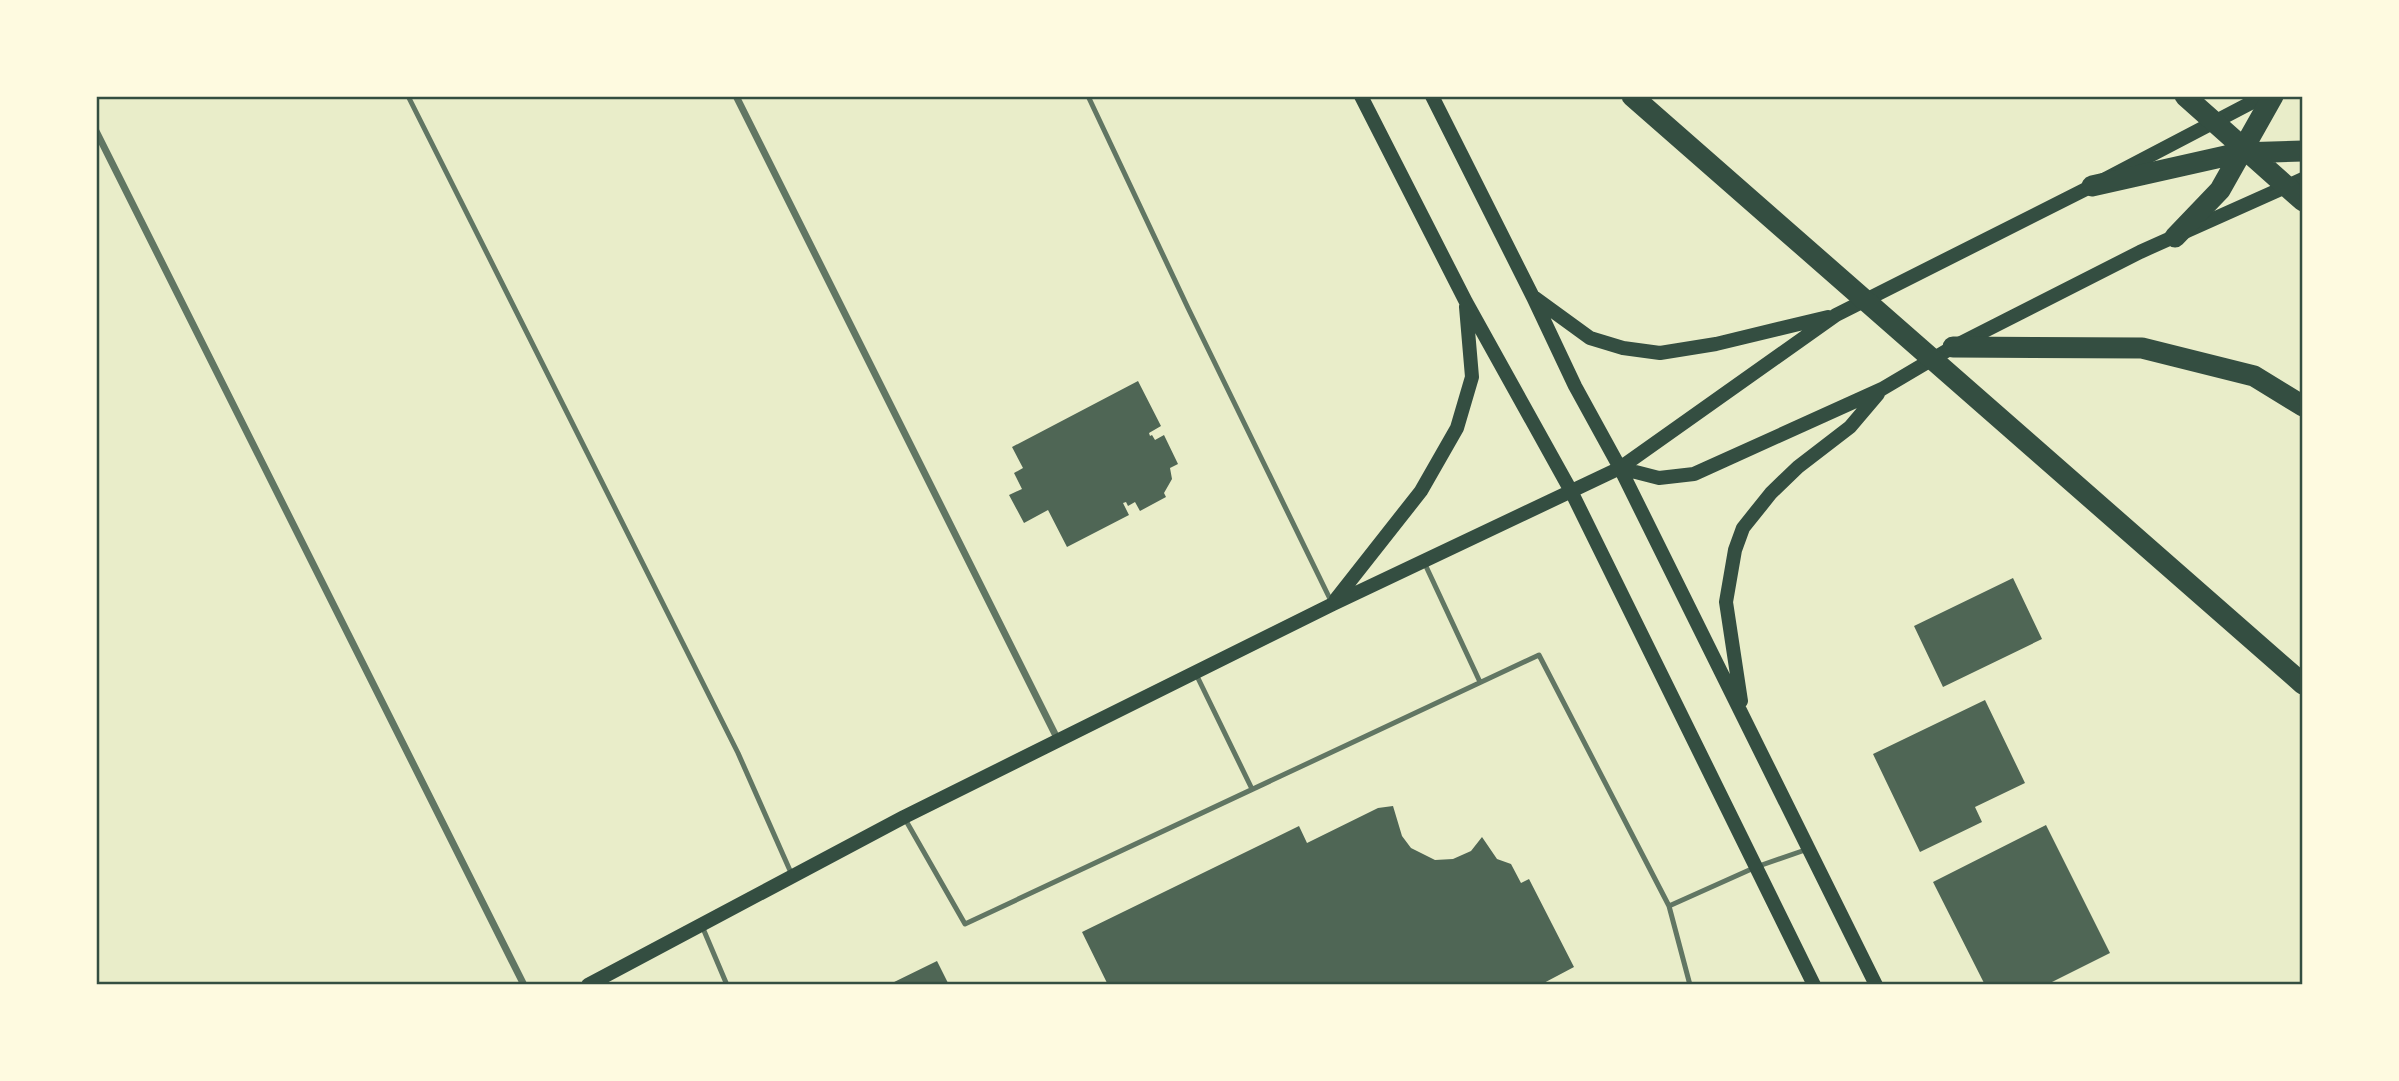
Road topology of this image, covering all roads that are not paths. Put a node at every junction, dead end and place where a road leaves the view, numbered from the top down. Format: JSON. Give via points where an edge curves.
{"nodes":[{"id":1,"x":408,"y":96,"type":"edge"},
{"id":2,"x":736,"y":96,"type":"edge"},
{"id":3,"x":1088,"y":96,"type":"edge"},
{"id":4,"x":1361,"y":96,"type":"edge"},
{"id":5,"x":1432,"y":96,"type":"edge"},
{"id":6,"x":1632,"y":96,"type":"edge"},
{"id":7,"x":2185,"y":96,"type":"edge"},
{"id":8,"x":2264,"y":96,"type":"edge"},
{"id":9,"x":2273,"y":96,"type":"edge"},
{"id":10,"x":96,"y":131,"type":"edge"},
{"id":11,"x":2303,"y":151,"type":"edge"},
{"id":12,"x":2239,"y":153,"type":"junction"},
{"id":13,"x":2303,"y":178,"type":"edge"},
{"id":14,"x":2092,"y":186,"type":"junction"},
{"id":15,"x":2303,"y":201,"type":"edge"},
{"id":16,"x":2175,"y":237,"type":"junction"},
{"id":17,"x":1533,"y":297,"type":"junction"},
{"id":18,"x":1466,"y":302,"type":"junction"},
{"id":19,"x":1836,"y":315,"type":"junction"},
{"id":20,"x":1953,"y":347,"type":"junction"},
{"id":21,"x":1882,"y":389,"type":"junction"},
{"id":22,"x":2303,"y":406,"type":"edge"},
{"id":23,"x":1620,"y":468,"type":"junction"},
{"id":24,"x":1571,"y":492,"type":"junction"},
{"id":25,"x":1424,"y":561,"type":"junction"},
{"id":26,"x":1333,"y":604,"type":"junction"},
{"id":27,"x":1195,"y":672,"type":"junction"},
{"id":28,"x":1480,"y":682,"type":"junction"},
{"id":29,"x":2303,"y":684,"type":"edge"},
{"id":30,"x":1743,"y":716,"type":"junction"},
{"id":31,"x":1058,"y":740,"type":"junction"},
{"id":32,"x":1252,"y":789,"type":"junction"},
{"id":33,"x":904,"y":817,"type":"junction"},
{"id":34,"x":1808,"y":849,"type":"junction"},
{"id":35,"x":1756,"y":867,"type":"junction"},
{"id":36,"x":792,"y":876,"type":"junction"},
{"id":37,"x":1669,"y":906,"type":"junction"},
{"id":38,"x":702,"y":926,"type":"junction"},
{"id":39,"x":524,"y":985,"type":"edge"},
{"id":40,"x":588,"y":985,"type":"edge"},
{"id":41,"x":726,"y":985,"type":"edge"},
{"id":42,"x":1690,"y":985,"type":"edge"},
{"id":43,"x":1814,"y":985,"type":"edge"},
{"id":44,"x":1877,"y":985,"type":"edge"}],
"edges":[{"from":1,"to":36,"type":"lane","via":[[738,752]]},
{"from":2,"to":31,"type":"street"},
{"from":3,"to":26,"type":"lane"},
{"from":4,"to":18,"type":"main road"},
{"from":5,"to":17,"type":"main road"},
{"from":6,"to":29,"type":"highway"},
{"from":7,"to":15,"type":"highway"},
{"from":8,"to":14,"type":"main road"},
{"from":9,"to":12,"type":"highway"},
{"from":10,"to":39,"type":"street"},
{"from":11,"to":12,"type":"highway"},
{"from":12,"to":14,"type":"highway"},
{"from":12,"to":16,"type":"highway","via":[[2220,190]]},
{"from":13,"to":16,"type":"main road"},
{"from":14,"to":19,"type":"main road"},
{"from":16,"to":20,"type":"main road"},
{"from":17,"to":19,"type":"main road","via":[[1590,338],[1660,353]]},
{"from":17,"to":23,"type":"main road"},
{"from":18,"to":24,"type":"main road"},
{"from":18,"to":26,"type":"main road","via":[[1472,377],[1457,428],[1421,491]]},
{"from":19,"to":23,"type":"main road"},
{"from":20,"to":21,"type":"main road"},
{"from":20,"to":22,"type":"highway","via":[[2142,348],[2254,376]]},
{"from":21,"to":23,"type":"main road","via":[[1694,474],[1659,478]]},
{"from":21,"to":30,"type":"main road","via":[[1850,427],[1771,493],[1743,528],[1734,550],[1726,602]]},
{"from":23,"to":24,"type":"main road"},
{"from":23,"to":30,"type":"main road"},
{"from":24,"to":25,"type":"main road"},
{"from":24,"to":35,"type":"main road"},
{"from":25,"to":26,"type":"main road"},
{"from":25,"to":28,"type":"lane"},
{"from":26,"to":27,"type":"main road"},
{"from":27,"to":31,"type":"main road"},
{"from":27,"to":32,"type":"lane"},
{"from":28,"to":32,"type":"lane"},
{"from":28,"to":37,"type":"lane","via":[[1539,655]]},
{"from":30,"to":34,"type":"main road"},
{"from":31,"to":33,"type":"main road"},
{"from":32,"to":33,"type":"lane","via":[[965,924]]},
{"from":33,"to":36,"type":"main road"},
{"from":34,"to":35,"type":"lane"},
{"from":34,"to":44,"type":"main road"},
{"from":35,"to":37,"type":"lane"},
{"from":35,"to":43,"type":"main road"},
{"from":36,"to":38,"type":"main road"},
{"from":37,"to":42,"type":"lane"},
{"from":38,"to":40,"type":"main road"},
{"from":38,"to":41,"type":"lane"}]}
